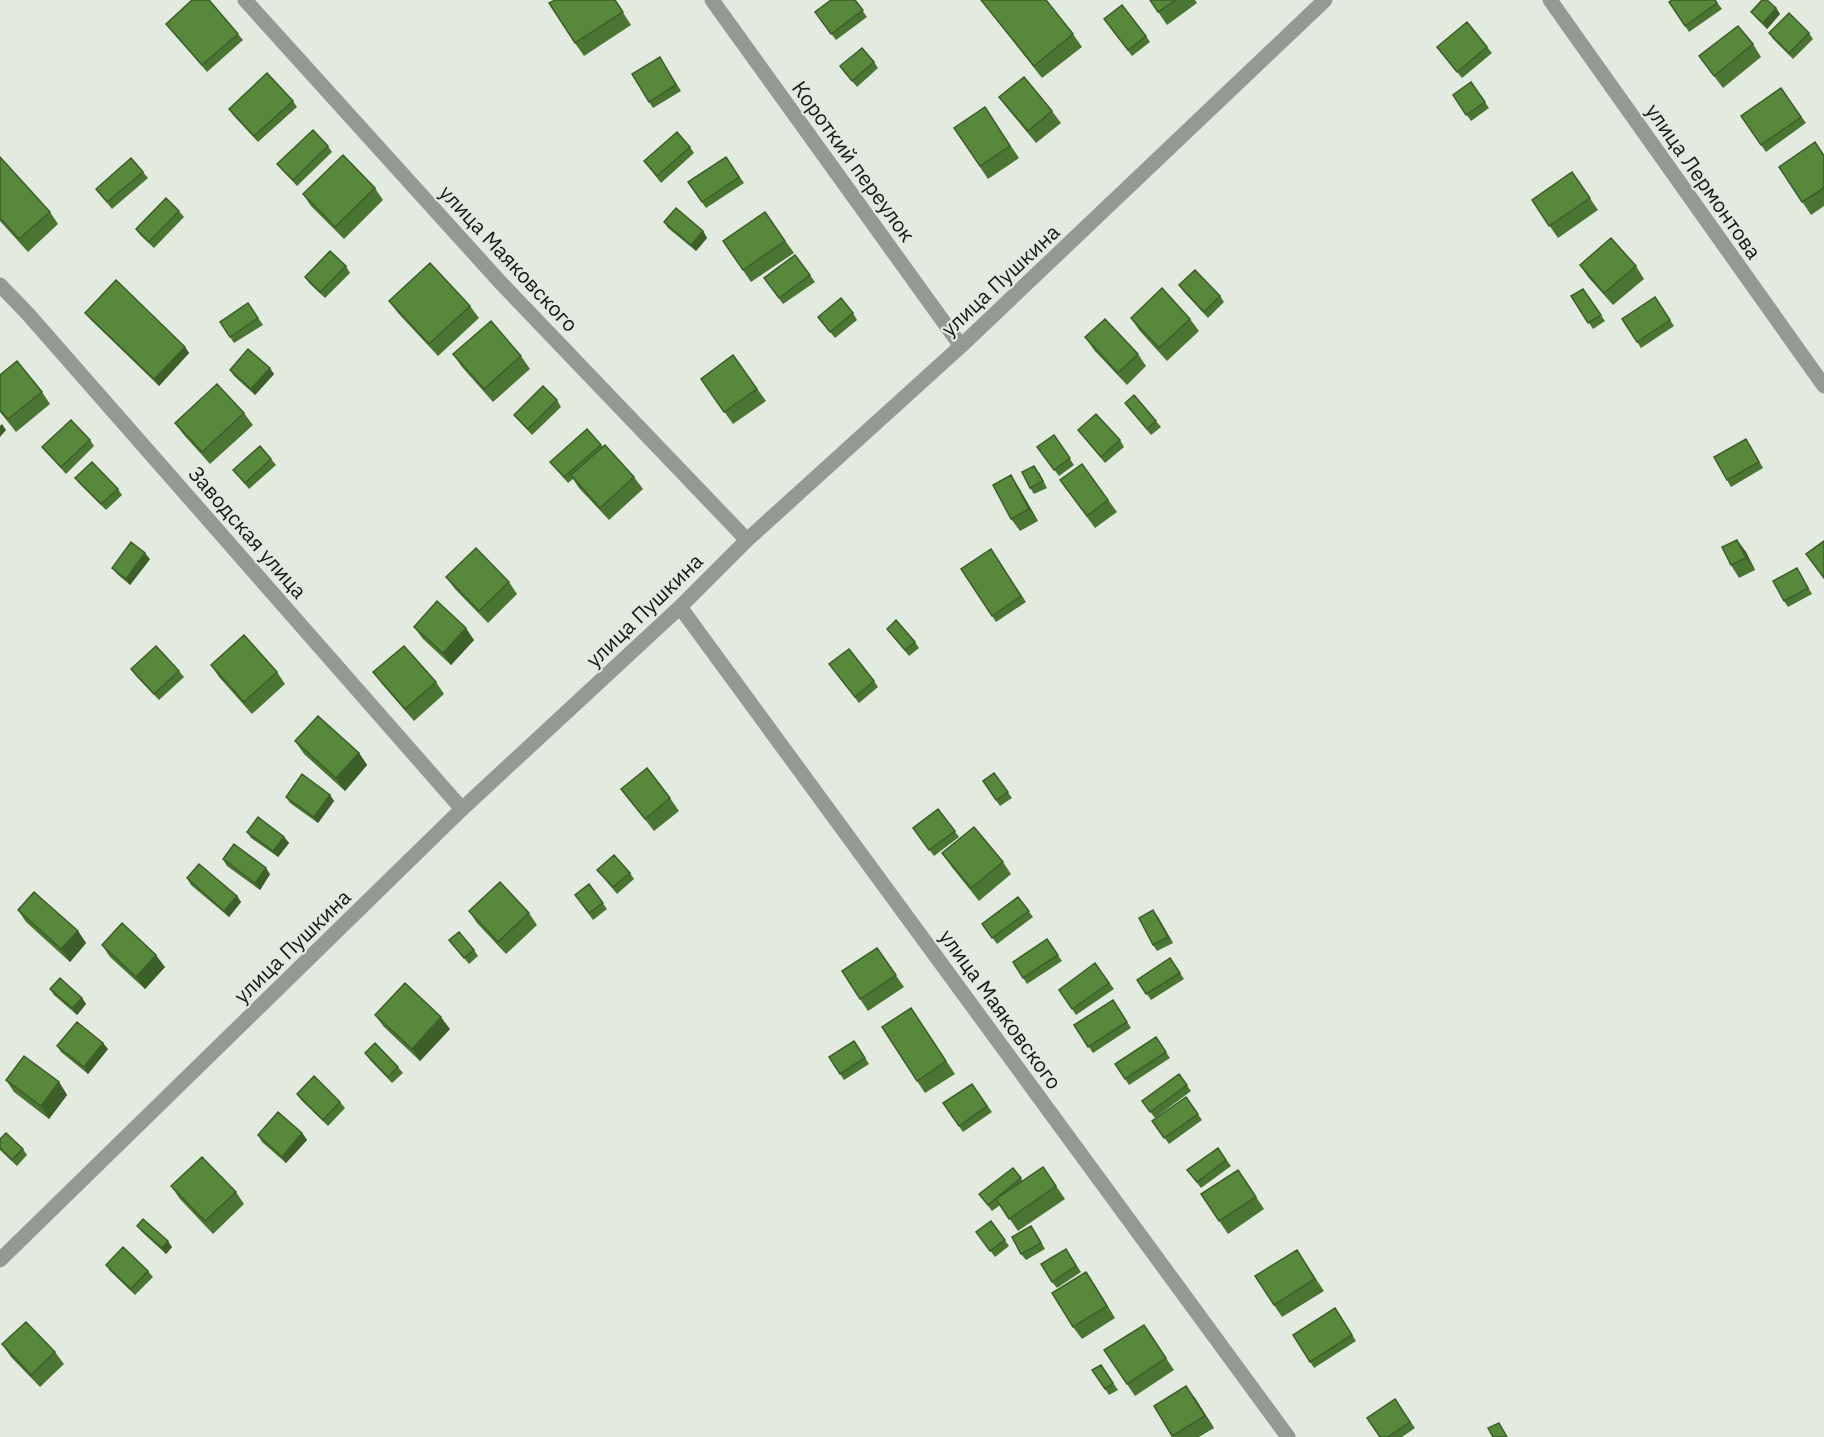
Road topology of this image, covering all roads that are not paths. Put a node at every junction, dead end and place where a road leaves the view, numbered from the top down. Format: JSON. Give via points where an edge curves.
{"nodes":[{"id":1,"x":245,"y":0,"type":"edge"},
{"id":2,"x":712,"y":0,"type":"edge"},
{"id":3,"x":1325,"y":0,"type":"edge"},
{"id":4,"x":1550,"y":0,"type":"edge"},
{"id":5,"x":0,"y":285,"type":"edge"},
{"id":6,"x":961,"y":346,"type":"junction"},
{"id":7,"x":1824,"y":386,"type":"edge"},
{"id":8,"x":747,"y":540,"type":"junction"},
{"id":9,"x":680,"y":607,"type":"junction"},
{"id":10,"x":462,"y":809,"type":"junction"},
{"id":11,"x":0,"y":1260,"type":"edge"},
{"id":12,"x":1288,"y":1437,"type":"edge"}],
"edges":[{"from":1,"to":8,"type":"street","name":"улица Маяковского","via":[[501,282]]},
{"from":2,"to":6,"type":"street","name":"Короткий переулок"},
{"from":3,"to":6,"type":"street","name":"улица Пушкина"},
{"from":4,"to":7,"type":"street","name":"улица Лермонтова"},
{"from":5,"to":10,"type":"street","name":"Заводская улица"},
{"from":6,"to":8,"type":"street","name":"улица Пушкина"},
{"from":8,"to":9,"type":"street","name":"улица Пушкина"},
{"from":9,"to":10,"type":"street","name":"улица Пушкина"},
{"from":9,"to":12,"type":"street","name":"улица Маяковского"},
{"from":10,"to":11,"type":"street","name":"улица Пушкина"}]}
